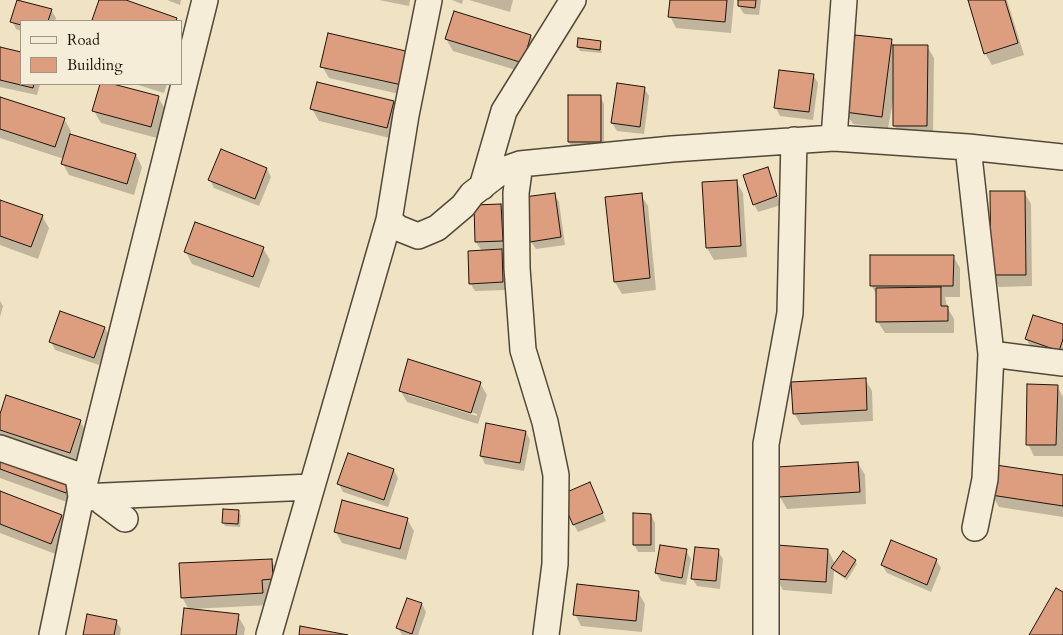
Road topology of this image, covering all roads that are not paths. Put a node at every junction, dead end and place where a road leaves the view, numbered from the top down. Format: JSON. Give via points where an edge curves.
{"nodes":[{"id":1,"x":204,"y":0,"type":"edge"},
{"id":2,"x":429,"y":0,"type":"edge"},
{"id":3,"x":573,"y":0,"type":"edge"},
{"id":4,"x":844,"y":0,"type":"edge"},
{"id":5,"x":834,"y":138,"type":"junction"},
{"id":6,"x":794,"y":140,"type":"junction"},
{"id":7,"x":968,"y":147,"type":"junction"},
{"id":8,"x":1063,"y":157,"type":"edge"},
{"id":9,"x":520,"y":164,"type":"junction"},
{"id":10,"x":482,"y":187,"type":"junction"},
{"id":11,"x":389,"y":220,"type":"junction"},
{"id":12,"x":991,"y":354,"type":"junction"},
{"id":13,"x":1063,"y":363,"type":"edge"},
{"id":14,"x":0,"y":448,"type":"edge"},
{"id":15,"x":311,"y":487,"type":"junction"},
{"id":16,"x":80,"y":497,"type":"junction"},
{"id":17,"x":125,"y":518,"type":"dead end"},
{"id":18,"x":975,"y":528,"type":"dead end"},
{"id":19,"x":52,"y":635,"type":"edge"},
{"id":20,"x":269,"y":635,"type":"edge"},
{"id":21,"x":546,"y":635,"type":"edge"},
{"id":22,"x":766,"y":635,"type":"edge"}],
"edges":[{"from":1,"to":16,"type":"street"},
{"from":2,"to":11,"type":"street"},
{"from":3,"to":10,"type":"street","via":[[504,112]]},
{"from":4,"to":5,"type":"street"},
{"from":5,"to":6,"type":"street"},
{"from":5,"to":7,"type":"street"},
{"from":6,"to":9,"type":"street"},
{"from":6,"to":22,"type":"street","via":[[790,313],[766,444]]},
{"from":7,"to":8,"type":"street"},
{"from":7,"to":12,"type":"street"},
{"from":9,"to":10,"type":"street","via":[[503,170]]},
{"from":9,"to":21,"type":"street","via":[[516,193],[517,268],[523,350],[545,422],[556,475],[555,564]]},
{"from":10,"to":11,"type":"street","via":[[437,228],[418,236],[398,228]]},
{"from":11,"to":15,"type":"street"},
{"from":12,"to":13,"type":"street"},
{"from":12,"to":18,"type":"street","via":[[985,480]]},
{"from":14,"to":16,"type":"street","via":[[78,475]]},
{"from":15,"to":16,"type":"street"},
{"from":15,"to":20,"type":"street"},
{"from":16,"to":17,"type":"street","via":[[97,498]]},
{"from":16,"to":19,"type":"street"}]}
